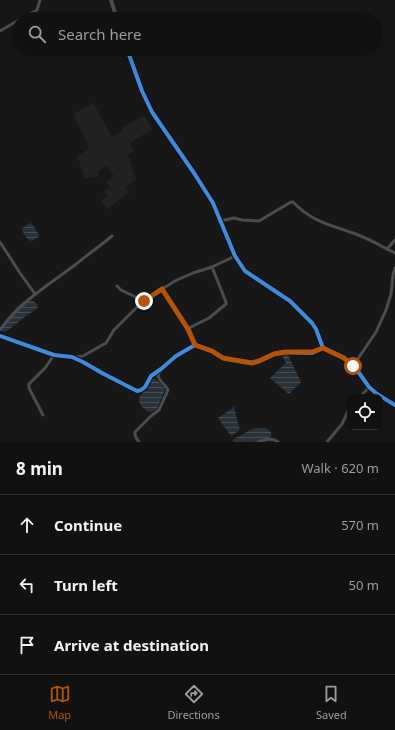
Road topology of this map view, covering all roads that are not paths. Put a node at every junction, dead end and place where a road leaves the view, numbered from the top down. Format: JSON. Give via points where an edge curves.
{"nodes":[{"id":1,"x":40,"y":0,"type":"edge"},
{"id":2,"x":111,"y":0,"type":"edge"},
{"id":3,"x":34,"y":12,"type":"edge"},
{"id":4,"x":115,"y":12,"type":"edge"},
{"id":5,"x":12,"y":24,"type":"edge"},
{"id":6,"x":0,"y":31,"type":"edge"},
{"id":7,"x":130,"y":56,"type":"edge"},
{"id":8,"x":220,"y":221,"type":"junction"},
{"id":9,"x":112,"y":236,"type":"dead end"},
{"id":10,"x":395,"y":240,"type":"edge"},
{"id":11,"x":0,"y":242,"type":"edge"},
{"id":12,"x":387,"y":249,"type":"junction"},
{"id":13,"x":395,"y":253,"type":"edge"},
{"id":14,"x":235,"y":256,"type":"junction"},
{"id":15,"x":212,"y":267,"type":"junction"},
{"id":16,"x":395,"y":268,"type":"edge"},
{"id":17,"x":394,"y":282,"type":"edge"},
{"id":18,"x":118,"y":286,"type":"dead end"},
{"id":19,"x":162,"y":289,"type":"junction"},
{"id":20,"x":35,"y":294,"type":"junction"},
{"id":21,"x":144,"y":301,"type":"junction"},
{"id":22,"x":188,"y":329,"type":"junction"},
{"id":23,"x":0,"y":330,"type":"edge"},
{"id":24,"x":0,"y":336,"type":"edge"},
{"id":25,"x":195,"y":345,"type":"junction"},
{"id":26,"x":323,"y":348,"type":"junction"},
{"id":27,"x":54,"y":355,"type":"junction"},
{"id":28,"x":72,"y":357,"type":"junction"},
{"id":29,"x":353,"y":366,"type":"junction"},
{"id":30,"x":162,"y":369,"type":"junction"},
{"id":31,"x":369,"y":388,"type":"junction"},
{"id":32,"x":363,"y":394,"type":"edge"},
{"id":33,"x":395,"y":405,"type":"edge"},
{"id":34,"x":347,"y":413,"type":"edge"},
{"id":35,"x":43,"y":415,"type":"dead end"},
{"id":36,"x":139,"y":442,"type":"edge"},
{"id":37,"x":258,"y":442,"type":"edge"},
{"id":38,"x":278,"y":442,"type":"edge"},
{"id":39,"x":327,"y":442,"type":"edge"}],
"edges":[{"from":1,"to":3,"type":"street","via":[[37,10]]},
{"from":2,"to":4,"type":"street"},
{"from":5,"to":6,"type":"street"},
{"from":7,"to":8,"type":"street","via":[[152,112],[213,203]]},
{"from":8,"to":12,"type":"street","via":[[234,218],[259,221],[293,202],[311,217],[371,240]]},
{"from":8,"to":14,"type":"street"},
{"from":9,"to":20,"type":"street"},
{"from":10,"to":12,"type":"street"},
{"from":11,"to":20,"type":"street"},
{"from":12,"to":13,"type":"street"},
{"from":14,"to":15,"type":"street"},
{"from":14,"to":26,"type":"street","via":[[245,271],[290,301],[312,323]]},
{"from":15,"to":19,"type":"street","via":[[193,273]]},
{"from":15,"to":22,"type":"street","via":[[226,304],[209,318]]},
{"from":16,"to":17,"type":"street"},
{"from":17,"to":29,"type":"street","via":[[376,332]]},
{"from":18,"to":21,"type":"street"},
{"from":19,"to":21,"type":"street"},
{"from":19,"to":22,"type":"street"},
{"from":20,"to":23,"type":"street","via":[[18,308]]},
{"from":21,"to":28,"type":"street","via":[[114,330],[106,343],[82,356]]},
{"from":22,"to":25,"type":"street"},
{"from":24,"to":27,"type":"street"},
{"from":25,"to":26,"type":"street","via":[[223,358],[252,363],[274,354],[312,352]]},
{"from":25,"to":30,"type":"street","via":[[176,356]]},
{"from":26,"to":29,"type":"street","via":[[344,358]]},
{"from":27,"to":28,"type":"street"},
{"from":27,"to":35,"type":"street","via":[[29,386]]},
{"from":28,"to":30,"type":"street","via":[[137,391],[146,387],[151,376]]},
{"from":29,"to":31,"type":"street"},
{"from":30,"to":36,"type":"street","via":[[158,376],[168,390],[167,394],[159,410],[135,432]]},
{"from":31,"to":32,"type":"street"},
{"from":31,"to":33,"type":"street"},
{"from":34,"to":39,"type":"street"},
{"from":37,"to":38,"type":"street","via":[[272,439]]}]}
